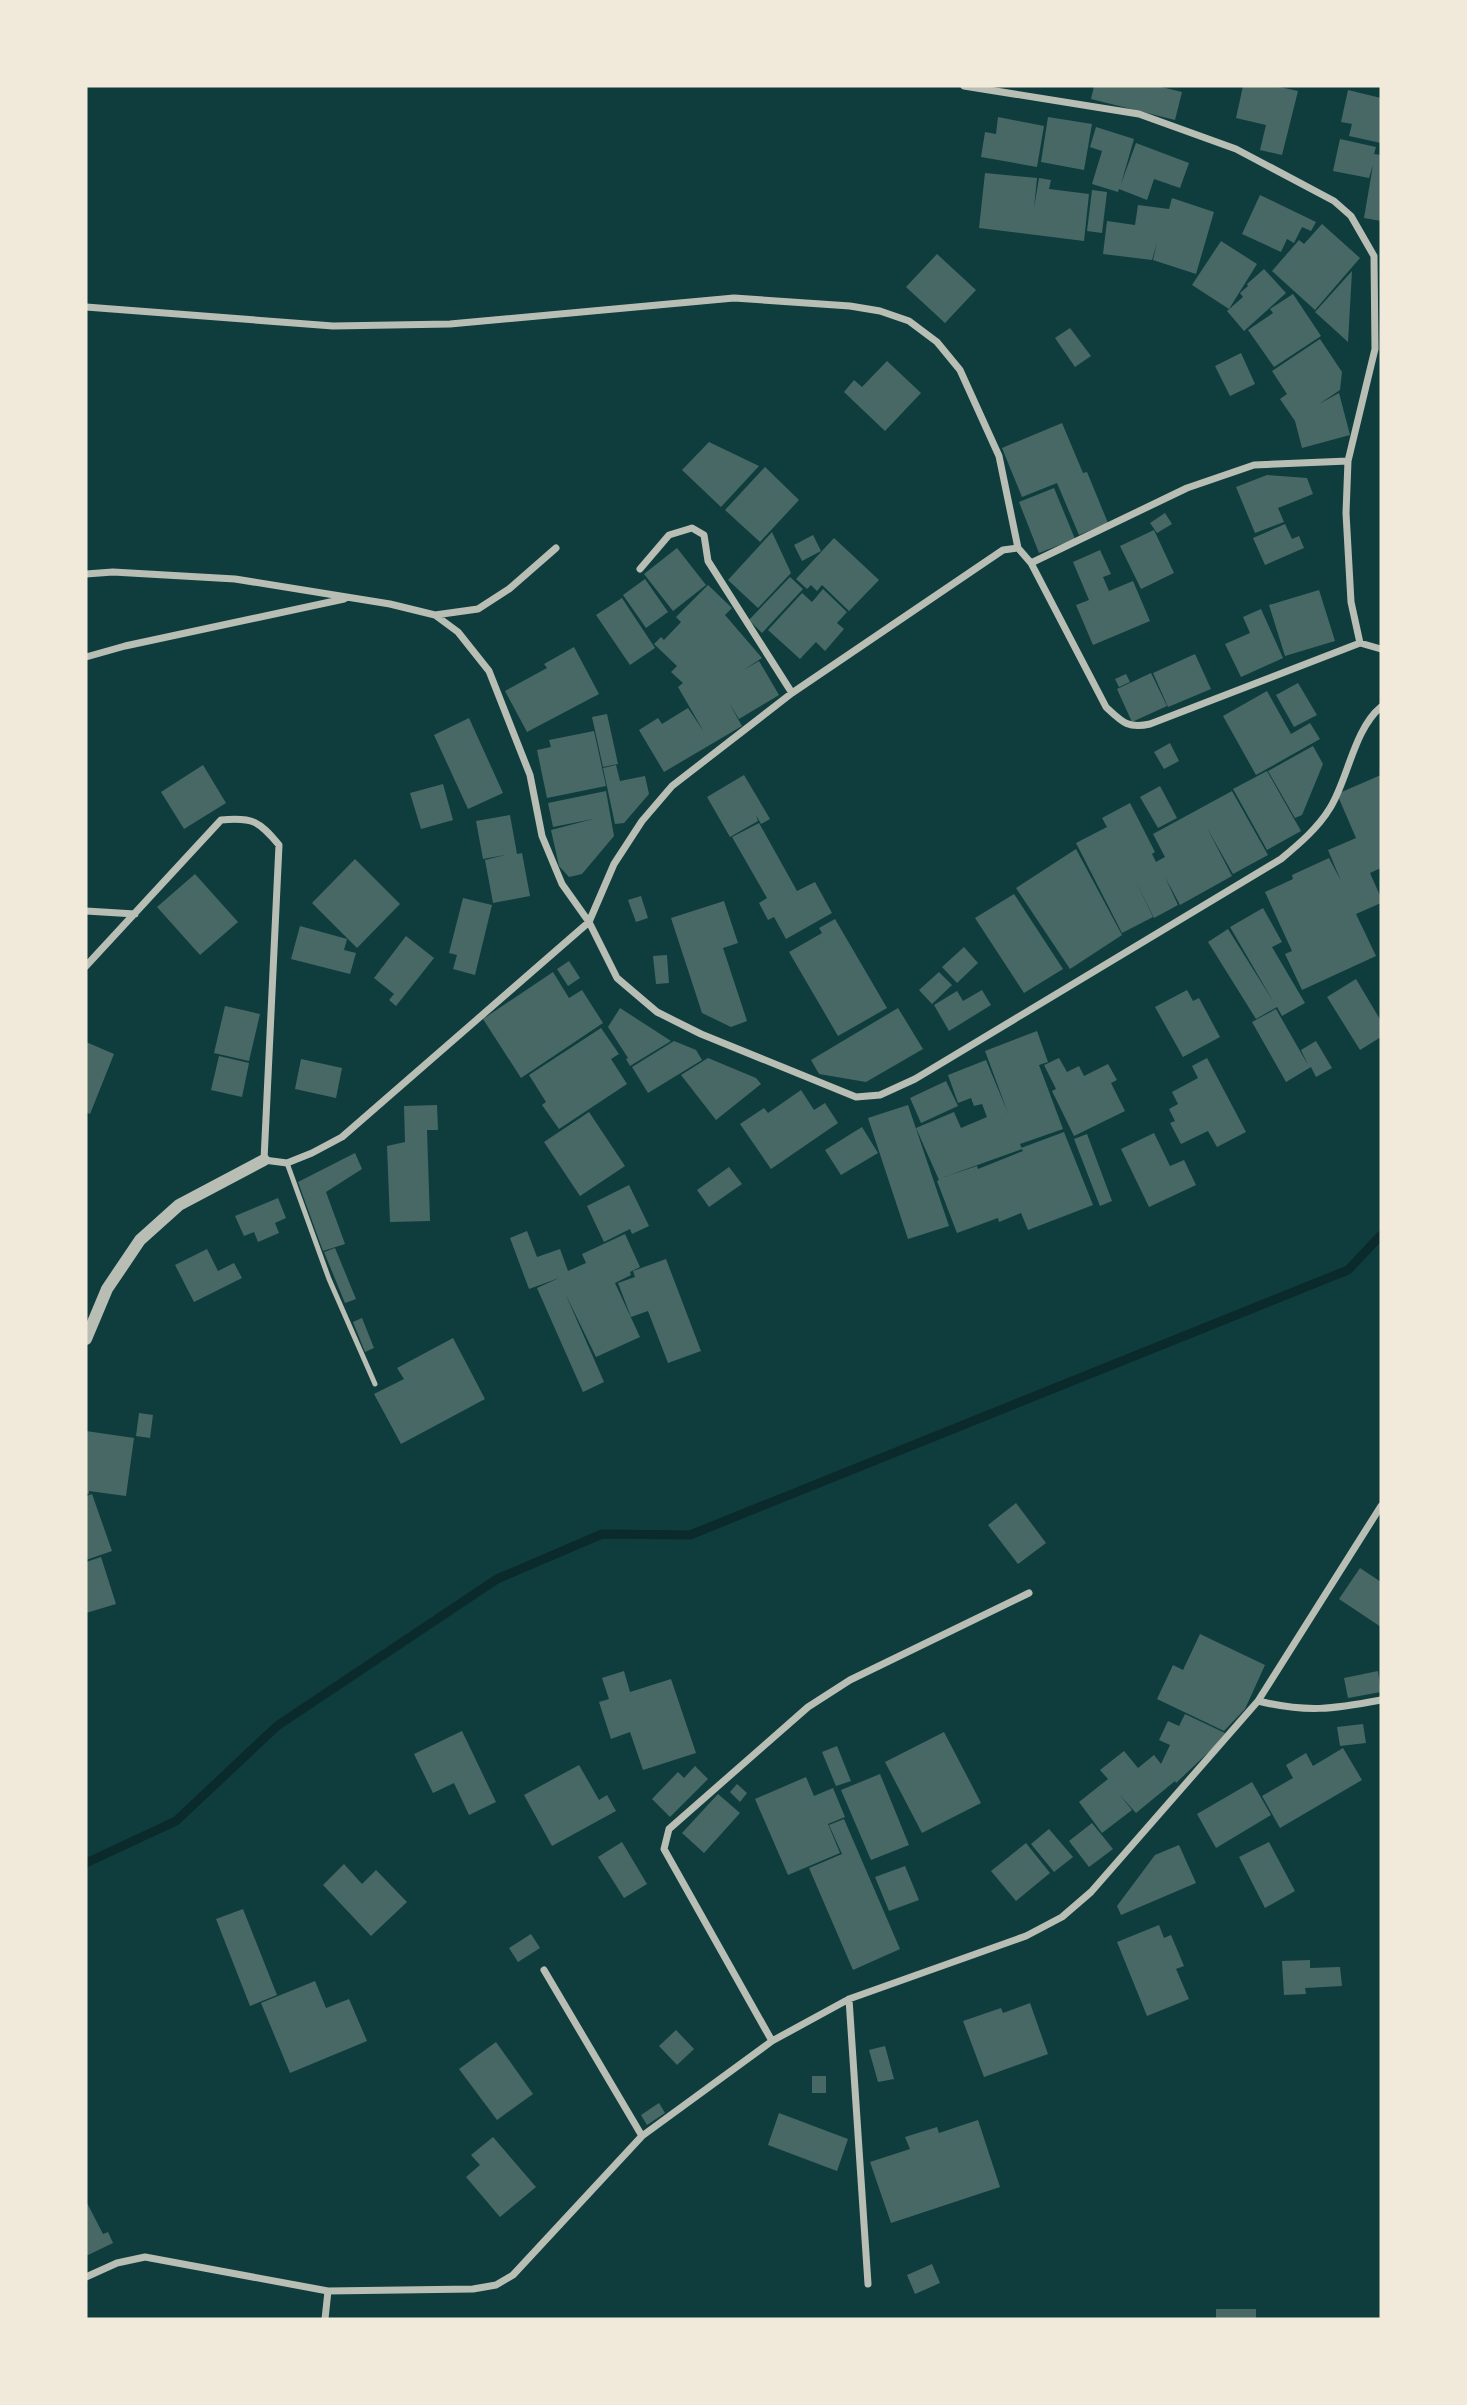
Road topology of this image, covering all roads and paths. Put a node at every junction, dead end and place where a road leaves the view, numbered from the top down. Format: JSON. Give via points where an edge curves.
{"nodes":[{"id":1,"x":964,"y":86,"type":"edge"},
{"id":2,"x":86,"y":307,"type":"edge"},
{"id":3,"x":1348,"y":461,"type":"junction"},
{"id":4,"x":556,"y":548,"type":"dead end"},
{"id":5,"x":1018,"y":548,"type":"junction"},
{"id":6,"x":1031,"y":563,"type":"junction"},
{"id":7,"x":640,"y":569,"type":"dead end"},
{"id":8,"x":86,"y":574,"type":"edge"},
{"id":9,"x":348,"y":598,"type":"junction"},
{"id":10,"x":435,"y":615,"type":"junction"},
{"id":11,"x":1360,"y":643,"type":"junction"},
{"id":12,"x":1381,"y":649,"type":"edge"},
{"id":13,"x":86,"y":657,"type":"edge"},
{"id":14,"x":792,"y":693,"type":"junction"},
{"id":15,"x":1381,"y":707,"type":"edge"},
{"id":16,"x":86,"y":911,"type":"edge"},
{"id":17,"x":135,"y":914,"type":"junction"},
{"id":18,"x":589,"y":922,"type":"junction"},
{"id":19,"x":86,"y":966,"type":"edge"},
{"id":20,"x":264,"y":1160,"type":"junction"},
{"id":21,"x":287,"y":1163,"type":"junction"},
{"id":22,"x":86,"y":1339,"type":"edge"},
{"id":23,"x":375,"y":1384,"type":"dead end"},
{"id":24,"x":1381,"y":1506,"type":"edge"},
{"id":25,"x":1029,"y":1593,"type":"dead end"},
{"id":26,"x":1381,"y":1700,"type":"edge"},
{"id":27,"x":1258,"y":1701,"type":"junction"},
{"id":28,"x":544,"y":1970,"type":"dead end"},
{"id":29,"x":849,"y":1999,"type":"junction"},
{"id":30,"x":772,"y":2041,"type":"junction"},
{"id":31,"x":642,"y":2136,"type":"junction"},
{"id":32,"x":86,"y":2277,"type":"edge"},
{"id":33,"x":868,"y":2284,"type":"dead end"},
{"id":34,"x":328,"y":2291,"type":"junction"},
{"id":35,"x":325,"y":2319,"type":"edge"}],
"edges":[{"from":1,"to":3,"type":"street","via":[[1139,114],[1236,149],[1334,201],[1351,216],[1374,256],[1375,349]]},
{"from":2,"to":5,"type":"street","via":[[332,326],[450,324],[734,298],[880,310],[909,321],[937,342],[960,370],[999,456]]},
{"from":3,"to":6,"type":"street","via":[[1254,465],[1187,488]]},
{"from":3,"to":11,"type":"street","via":[[1351,602]]},
{"from":4,"to":10,"type":"street","via":[[478,609]]},
{"from":5,"to":6,"type":"street"},
{"from":5,"to":14,"type":"street","via":[[1003,550]]},
{"from":6,"to":11,"type":"street","via":[[1106,707],[1122,722],[1137,727]]},
{"from":7,"to":14,"type":"street","via":[[669,535],[692,528],[704,535],[708,561]]},
{"from":8,"to":9,"type":"street","via":[[235,579]]},
{"from":9,"to":10,"type":"street"},
{"from":9,"to":13,"type":"street"},
{"from":10,"to":18,"type":"street","via":[[458,632],[489,671],[530,775],[542,836],[562,884]]},
{"from":11,"to":12,"type":"street"},
{"from":14,"to":18,"type":"street","via":[[672,786],[614,864]]},
{"from":15,"to":18,"type":"street","via":[[1364,729],[1331,808],[1281,859],[915,1079],[880,1094],[856,1097],[657,1012],[617,978]]},
{"from":16,"to":17,"type":"street"},
{"from":17,"to":19,"type":"street"},
{"from":17,"to":20,"type":"street","via":[[221,820],[243,818],[263,827],[279,845]]},
{"from":18,"to":21,"type":"street","via":[[342,1137]]},
{"from":20,"to":21,"type":"street"},
{"from":20,"to":22,"type":"street","via":[[179,1205],[141,1240],[107,1289]]},
{"from":21,"to":23,"type":"lane","via":[[329,1279]]},
{"from":24,"to":27,"type":"street"},
{"from":25,"to":30,"type":"street","via":[[850,1680],[808,1707],[669,1829],[664,1849]]},
{"from":26,"to":27,"type":"street","via":[[1316,1710]]},
{"from":27,"to":29,"type":"street","via":[[1091,1892],[1062,1917],[1026,1936]]},
{"from":28,"to":31,"type":"street"},
{"from":29,"to":30,"type":"street"},
{"from":29,"to":33,"type":"street"},
{"from":30,"to":31,"type":"street"},
{"from":31,"to":34,"type":"street","via":[[513,2275],[496,2286]]},
{"from":32,"to":34,"type":"street","via":[[145,2257]]},
{"from":34,"to":35,"type":"street"}]}
